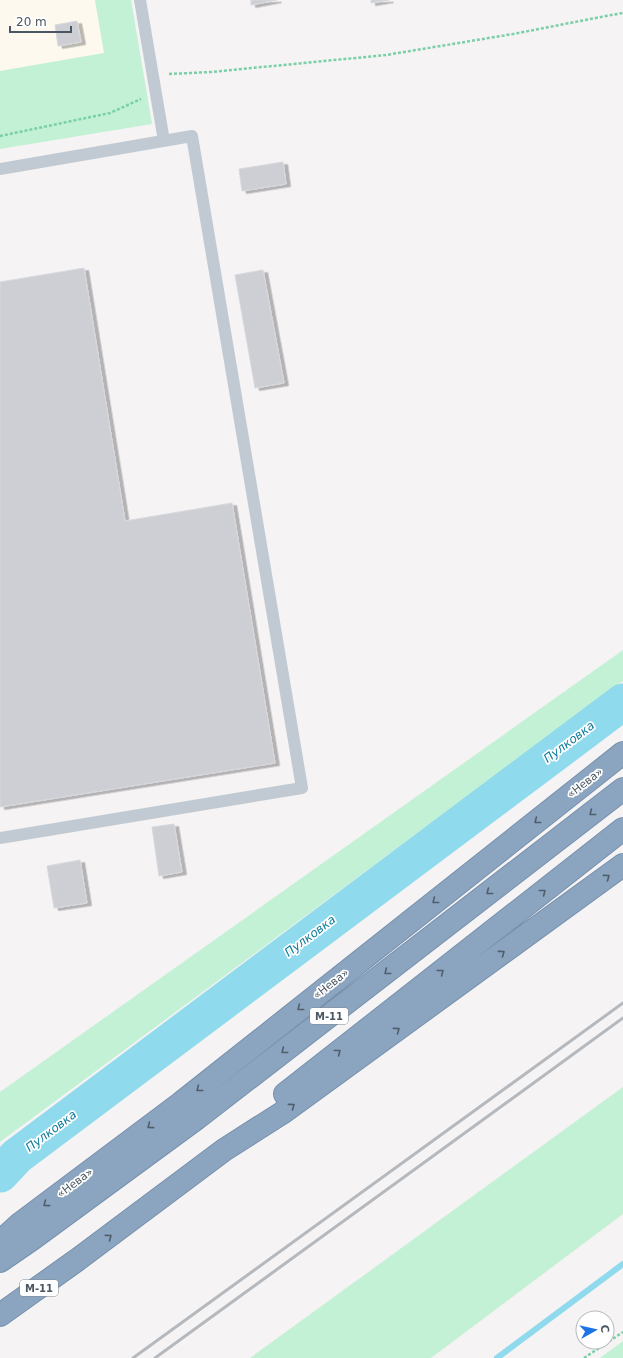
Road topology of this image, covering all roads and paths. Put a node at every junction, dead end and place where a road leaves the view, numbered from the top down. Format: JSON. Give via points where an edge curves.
{"nodes":[{"id":1,"x":140,"y":0,"type":"edge"},
{"id":2,"x":623,"y":13,"type":"edge"},
{"id":3,"x":153,"y":75,"type":"junction"},
{"id":4,"x":156,"y":91,"type":"junction"},
{"id":5,"x":0,"y":136,"type":"edge"},
{"id":6,"x":164,"y":141,"type":"junction"},
{"id":7,"x":0,"y":169,"type":"edge"},
{"id":8,"x":623,"y":753,"type":"edge"},
{"id":9,"x":623,"y":789,"type":"edge"},
{"id":10,"x":623,"y":829,"type":"edge"},
{"id":11,"x":0,"y":838,"type":"edge"},
{"id":12,"x":623,"y":865,"type":"edge"},
{"id":13,"x":224,"y":1150,"type":"junction"},
{"id":14,"x":0,"y":1242,"type":"edge"},
{"id":15,"x":0,"y":1261,"type":"edge"},
{"id":16,"x":0,"y":1315,"type":"edge"},
{"id":17,"x":623,"y":1332,"type":"edge"},
{"id":18,"x":584,"y":1358,"type":"edge"}],
"edges":[{"from":1,"to":3,"type":"lane"},
{"from":2,"to":3,"type":"path","via":[[386,55]]},
{"from":3,"to":4,"type":"lane"},
{"from":4,"to":5,"type":"path","via":[[110,113]]},
{"from":4,"to":6,"type":"lane"},
{"from":6,"to":7,"type":"lane"},
{"from":6,"to":11,"type":"lane","via":[[192,136],[302,788]]},
{"from":8,"to":14,"type":"highway","name":"«Нева»","number":"М-11","one_way":true,"via":[[181,1103]]},
{"from":9,"to":15,"type":"highway","name":"«Нева»","number":"М-11","one_way":true,"via":[[197,1118]]},
{"from":13,"to":10,"type":"highway","number":"М-11","one_way":true,"via":[[271,1104]]},
{"from":13,"to":12,"type":"highway","number":"М-11","one_way":true,"via":[[282,1113]]},
{"from":16,"to":13,"type":"highway","number":"М-11","one_way":true},
{"from":17,"to":18,"type":"path"}]}
